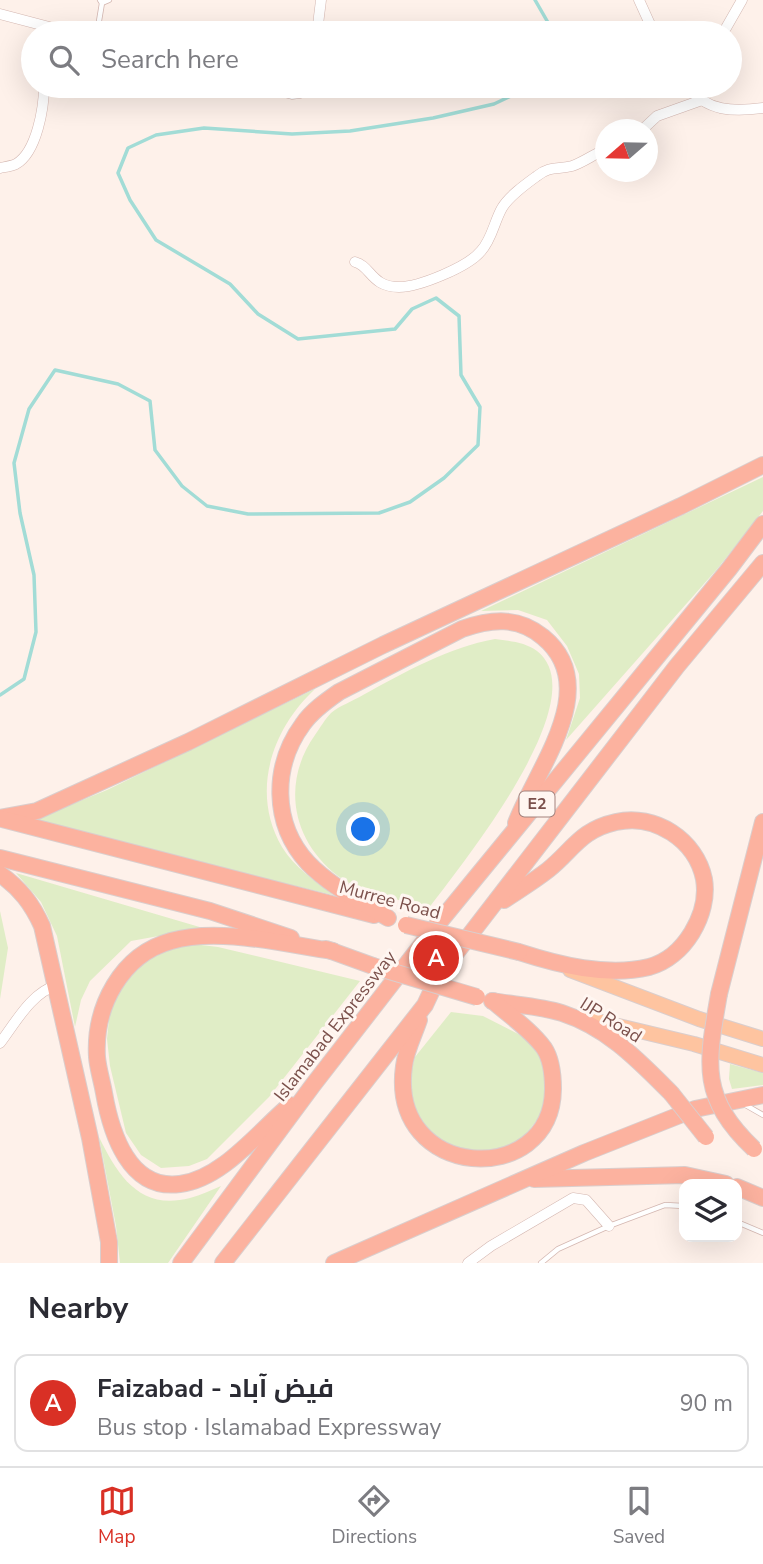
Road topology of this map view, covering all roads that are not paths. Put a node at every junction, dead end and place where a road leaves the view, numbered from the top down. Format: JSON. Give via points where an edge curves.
{"nodes":[{"id":1,"x":109,"y":0,"type":"edge"},
{"id":2,"x":321,"y":0,"type":"edge"},
{"id":3,"x":639,"y":0,"type":"edge"},
{"id":4,"x":742,"y":0,"type":"edge"},
{"id":5,"x":101,"y":2,"type":"edge"},
{"id":6,"x":0,"y":13,"type":"edge"},
{"id":7,"x":24,"y":21,"type":"edge"},
{"id":8,"x":99,"y":21,"type":"edge"},
{"id":9,"x":318,"y":21,"type":"edge"},
{"id":10,"x":649,"y":21,"type":"edge"},
{"id":11,"x":730,"y":21,"type":"edge"},
{"id":12,"x":44,"y":98,"type":"edge"},
{"id":13,"x":702,"y":100,"type":"joint"},
{"id":14,"x":763,"y":107,"type":"edge"},
{"id":15,"x":654,"y":119,"type":"edge"},
{"id":16,"x":595,"y":155,"type":"edge"},
{"id":17,"x":0,"y":168,"type":"edge"},
{"id":18,"x":355,"y":262,"type":"dead end"},
{"id":19,"x":763,"y":465,"type":"edge"},
{"id":20,"x":763,"y":524,"type":"edge"},
{"id":21,"x":763,"y":563,"type":"edge"},
{"id":22,"x":0,"y":818,"type":"edge"},
{"id":23,"x":763,"y":822,"type":"edge"},
{"id":24,"x":511,"y":836,"type":"junction"},
{"id":25,"x":0,"y":858,"type":"edge"},
{"id":26,"x":0,"y":874,"type":"edge"},
{"id":27,"x":491,"y":910,"type":"junction"},
{"id":28,"x":388,"y":918,"type":"junction"},
{"id":29,"x":333,"y":951,"type":"junction"},
{"id":30,"x":546,"y":961,"type":"junction"},
{"id":31,"x":57,"y":985,"type":"junction"},
{"id":32,"x":493,"y":1001,"type":"junction"},
{"id":33,"x":425,"y":1005,"type":"junction"},
{"id":34,"x":561,"y":1013,"type":"junction"},
{"id":35,"x":763,"y":1039,"type":"edge"},
{"id":36,"x":0,"y":1043,"type":"edge"},
{"id":37,"x":763,"y":1065,"type":"edge"},
{"id":38,"x":313,"y":1085,"type":"junction"},
{"id":39,"x":763,"y":1095,"type":"edge"},
{"id":40,"x":737,"y":1099,"type":"junction"},
{"id":41,"x":763,"y":1115,"type":"edge"},
{"id":42,"x":706,"y":1137,"type":"dead end"},
{"id":43,"x":754,"y":1149,"type":"dead end"},
{"id":44,"x":524,"y":1179,"type":"junction"},
{"id":45,"x":703,"y":1179,"type":"edge"},
{"id":46,"x":742,"y":1189,"type":"edge"},
{"id":47,"x":763,"y":1198,"type":"edge"},
{"id":48,"x":679,"y":1206,"type":"edge"},
{"id":49,"x":742,"y":1224,"type":"edge"},
{"id":50,"x":609,"y":1226,"type":"junction"},
{"id":51,"x":763,"y":1233,"type":"edge"},
{"id":52,"x":109,"y":1263,"type":"edge"},
{"id":53,"x":181,"y":1263,"type":"edge"},
{"id":54,"x":223,"y":1263,"type":"edge"},
{"id":55,"x":334,"y":1263,"type":"edge"},
{"id":56,"x":468,"y":1263,"type":"edge"},
{"id":57,"x":541,"y":1263,"type":"edge"}],
"edges":[{"from":1,"to":5,"type":"lane"},
{"from":2,"to":9,"type":"street"},
{"from":3,"to":10,"type":"street"},
{"from":4,"to":11,"type":"street"},
{"from":5,"to":8,"type":"lane"},
{"from":6,"to":7,"type":"street"},
{"from":12,"to":17,"type":"street","via":[[34,139],[24,155],[16,164]]},
{"from":13,"to":14,"type":"street","via":[[724,110]]},
{"from":13,"to":15,"type":"street"},
{"from":16,"to":18,"type":"street","via":[[538,175],[504,205],[481,253],[417,285],[380,283]]},
{"from":19,"to":22,"type":"highway","via":[[188,742],[37,811]]},
{"from":20,"to":24,"type":"highway","name":"Islamabad Expressway","number":"E2"},
{"from":21,"to":27,"type":"highway","number":"E2","via":[[677,666]]},
{"from":22,"to":28,"type":"highway","name":"Murree Road"},
{"from":23,"to":43,"type":"highway","bridge":true,"via":[[710,1042],[713,1085],[727,1121]]},
{"from":24,"to":28,"type":"highway","via":[[560,728],[569,692],[568,675],[562,657],[541,635],[523,624],[484,621],[321,704],[292,740],[284,760],[281,814],[296,848],[325,878]]},
{"from":24,"to":38,"type":"highway","name":"Islamabad Expressway","number":"E2"},
{"from":25,"to":29,"type":"highway","via":[[210,911]]},
{"from":26,"to":31,"type":"highway","via":[[34,909]]},
{"from":27,"to":30,"type":"highway","via":[[549,869],[576,841],[604,826],[651,822],[678,836],[689,848],[704,880],[704,897],[693,933],[679,950],[636,969],[604,970]]},
{"from":27,"to":33,"type":"highway","number":"E2","via":[[439,975]]},
{"from":28,"to":30,"type":"highway","name":"Murree Road","bridge":true},
{"from":29,"to":32,"type":"highway","name":"IJP Road","bridge":true},
{"from":29,"to":38,"type":"highway","via":[[222,935],[169,941],[129,964],[100,1018],[97,1056],[109,1120],[121,1152],[137,1172],[155,1182],[177,1185],[213,1174]]},
{"from":30,"to":35,"type":"main road","name":"Murree Road","via":[[699,1020]]},
{"from":31,"to":36,"type":"street","via":[[37,995]]},
{"from":31,"to":52,"type":"highway","via":[[104,1209]]},
{"from":32,"to":33,"type":"highway","via":[[545,1050],[552,1069],[552,1106],[545,1122],[524,1145],[501,1157],[480,1160],[456,1157],[433,1145],[418,1131],[407,1110],[404,1065]]},
{"from":32,"to":34,"type":"highway","name":"IJP Road"},
{"from":33,"to":54,"type":"highway","number":"E2"},
{"from":34,"to":37,"type":"main road"},
{"from":34,"to":42,"type":"highway","name":"IJP Road","bridge":true,"via":[[628,1049]]},
{"from":38,"to":53,"type":"highway","name":"Islamabad Expressway","number":"E2"},
{"from":39,"to":40,"type":"highway"},
{"from":40,"to":41,"type":"lane"},
{"from":40,"to":44,"type":"highway","via":[[695,1109]]},
{"from":44,"to":45,"type":"highway","via":[[685,1175]]},
{"from":44,"to":55,"type":"highway"},
{"from":46,"to":47,"type":"highway"},
{"from":48,"to":50,"type":"lane","via":[[665,1205]]},
{"from":49,"to":51,"type":"lane"},
{"from":50,"to":56,"type":"street","via":[[586,1200],[573,1198]]},
{"from":50,"to":57,"type":"lane"}]}
